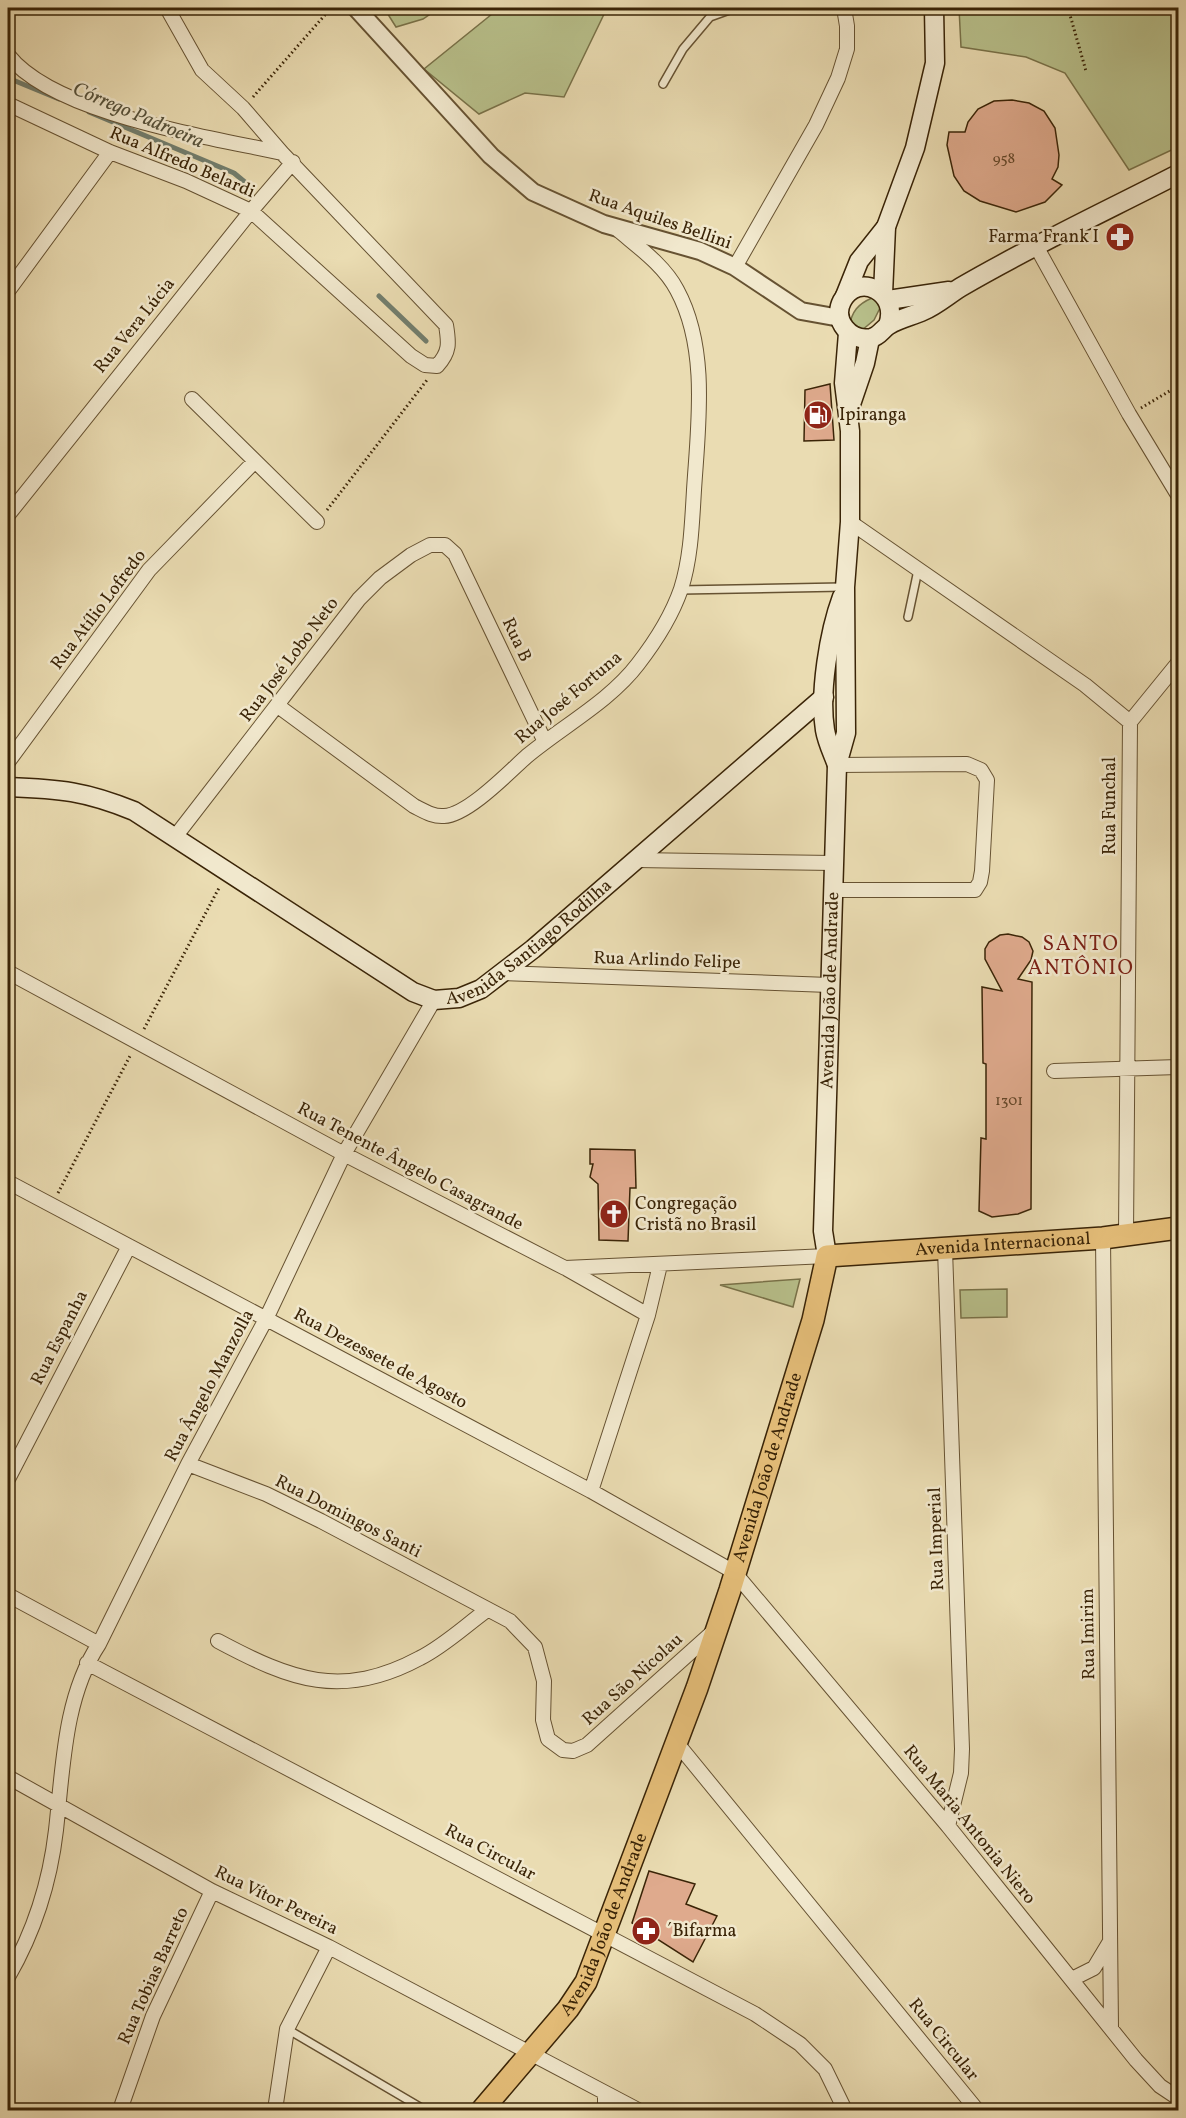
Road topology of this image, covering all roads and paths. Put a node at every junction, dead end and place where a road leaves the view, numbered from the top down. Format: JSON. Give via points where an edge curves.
{"nodes":[{"id":1,"x":167,"y":8,"type":"edge"},
{"id":2,"x":331,"y":8,"type":"edge"},
{"id":3,"x":356,"y":8,"type":"edge"},
{"id":4,"x":735,"y":8,"type":"edge"},
{"id":5,"x":844,"y":8,"type":"edge"},
{"id":6,"x":934,"y":8,"type":"edge"},
{"id":7,"x":1068,"y":8,"type":"edge"},
{"id":8,"x":8,"y":55,"type":"edge"},
{"id":9,"x":1086,"y":71,"type":"dead end"},
{"id":10,"x":663,"y":84,"type":"dead end"},
{"id":11,"x":8,"y":104,"type":"edge"},
{"id":12,"x":243,"y":108,"type":"junction"},
{"id":13,"x":110,"y":152,"type":"junction"},
{"id":14,"x":288,"y":158,"type":"junction"},
{"id":15,"x":1179,"y":174,"type":"edge"},
{"id":16,"x":251,"y":211,"type":"junction"},
{"id":17,"x":615,"y":227,"type":"junction"},
{"id":18,"x":886,"y":227,"type":"junction"},
{"id":19,"x":1036,"y":246,"type":"junction"},
{"id":20,"x":735,"y":267,"type":"junction"},
{"id":21,"x":960,"y":288,"type":"junction"},
{"id":22,"x":8,"y":291,"type":"edge"},
{"id":23,"x":845,"y":296,"type":"junction"},
{"id":24,"x":886,"y":297,"type":"junction"},
{"id":25,"x":844,"y":325,"type":"junction"},
{"id":26,"x":888,"y":325,"type":"junction"},
{"id":27,"x":870,"y":339,"type":"junction"},
{"id":28,"x":437,"y":366,"type":"junction"},
{"id":29,"x":1179,"y":386,"type":"edge"},
{"id":30,"x":192,"y":399,"type":"dead end"},
{"id":31,"x":849,"y":410,"type":"junction"},
{"id":32,"x":1129,"y":414,"type":"junction"},
{"id":33,"x":254,"y":462,"type":"junction"},
{"id":34,"x":1179,"y":495,"type":"edge"},
{"id":35,"x":8,"y":515,"type":"edge"},
{"id":36,"x":317,"y":522,"type":"joint"},
{"id":37,"x":849,"y":522,"type":"junction"},
{"id":38,"x":455,"y":554,"type":"joint"},
{"id":39,"x":918,"y":570,"type":"junction"},
{"id":40,"x":845,"y":587,"type":"junction"},
{"id":41,"x":680,"y":590,"type":"junction"},
{"id":42,"x":908,"y":617,"type":"dead end"},
{"id":43,"x":1179,"y":663,"type":"edge"},
{"id":44,"x":824,"y":698,"type":"junction"},
{"id":45,"x":278,"y":706,"type":"junction"},
{"id":46,"x":795,"y":722,"type":"junction"},
{"id":47,"x":1130,"y":722,"type":"junction"},
{"id":48,"x":825,"y":729,"type":"junction"},
{"id":49,"x":544,"y":742,"type":"junction"},
{"id":50,"x":839,"y":758,"type":"junction"},
{"id":51,"x":8,"y":762,"type":"edge"},
{"id":52,"x":8,"y":787,"type":"edge"},
{"id":53,"x":175,"y":837,"type":"junction"},
{"id":54,"x":636,"y":860,"type":"junction"},
{"id":55,"x":833,"y":863,"type":"junction"},
{"id":56,"x":832,"y":890,"type":"junction"},
{"id":57,"x":8,"y":972,"type":"edge"},
{"id":58,"x":504,"y":973,"type":"junction"},
{"id":59,"x":829,"y":985,"type":"junction"},
{"id":60,"x":434,"y":1000,"type":"junction"},
{"id":61,"x":1179,"y":1067,"type":"edge"},
{"id":62,"x":1054,"y":1071,"type":"dead end"},
{"id":63,"x":1127,"y":1071,"type":"junction"},
{"id":64,"x":344,"y":1154,"type":"junction"},
{"id":65,"x":8,"y":1182,"type":"edge"},
{"id":66,"x":1179,"y":1228,"type":"edge"},
{"id":67,"x":1126,"y":1235,"type":"junction"},
{"id":68,"x":1103,"y":1238,"type":"junction"},
{"id":69,"x":129,"y":1246,"type":"junction"},
{"id":70,"x":945,"y":1249,"type":"junction"},
{"id":71,"x":827,"y":1256,"type":"junction"},
{"id":72,"x":660,"y":1264,"type":"junction"},
{"id":73,"x":565,"y":1268,"type":"junction"},
{"id":74,"x":648,"y":1315,"type":"junction"},
{"id":75,"x":266,"y":1319,"type":"junction"},
{"id":76,"x":188,"y":1464,"type":"junction"},
{"id":77,"x":8,"y":1479,"type":"edge"},
{"id":78,"x":591,"y":1491,"type":"junction"},
{"id":79,"x":734,"y":1572,"type":"junction"},
{"id":80,"x":8,"y":1595,"type":"edge"},
{"id":81,"x":487,"y":1610,"type":"junction"},
{"id":82,"x":717,"y":1628,"type":"junction"},
{"id":83,"x":218,"y":1641,"type":"dead end"},
{"id":84,"x":99,"y":1644,"type":"junction"},
{"id":85,"x":87,"y":1663,"type":"junction"},
{"id":86,"x":676,"y":1742,"type":"junction"},
{"id":87,"x":8,"y":1777,"type":"edge"},
{"id":88,"x":58,"y":1803,"type":"junction"},
{"id":89,"x":948,"y":1826,"type":"junction"},
{"id":90,"x":212,"y":1890,"type":"junction"},
{"id":91,"x":605,"y":1934,"type":"junction"},
{"id":92,"x":1110,"y":1940,"type":"junction"},
{"id":93,"x":329,"y":1947,"type":"junction"},
{"id":94,"x":8,"y":1977,"type":"edge"},
{"id":95,"x":1072,"y":1979,"type":"junction"},
{"id":96,"x":1111,"y":2028,"type":"junction"},
{"id":97,"x":287,"y":2029,"type":"junction"},
{"id":98,"x":531,"y":2054,"type":"junction"},
{"id":99,"x":605,"y":2094,"type":"junction"},
{"id":100,"x":1179,"y":2098,"type":"edge"},
{"id":101,"x":120,"y":2110,"type":"edge"},
{"id":102,"x":275,"y":2110,"type":"edge"},
{"id":103,"x":425,"y":2110,"type":"edge"},
{"id":104,"x":482,"y":2110,"type":"edge"},
{"id":105,"x":605,"y":2110,"type":"edge"},
{"id":106,"x":638,"y":2110,"type":"edge"},
{"id":107,"x":845,"y":2110,"type":"edge"},
{"id":108,"x":977,"y":2110,"type":"edge"}],
"edges":[{"from":1,"to":12,"type":"street","via":[[202,70]]},
{"from":2,"to":12,"type":"path"},
{"from":3,"to":17,"type":"street","name":"Rua Aquiles Bellini","via":[[514,177],[533,192]]},
{"from":4,"to":10,"type":"lane","via":[[710,17],[683,49]]},
{"from":5,"to":20,"type":"street","via":[[847,49],[838,78],[816,125]]},
{"from":6,"to":18,"type":"main road","via":[[935,63],[930,87],[915,148]]},
{"from":7,"to":9,"type":"path"},
{"from":8,"to":14,"type":"street","via":[[19,69],[81,103]]},
{"from":11,"to":13,"type":"street","name":"Rua Alfredo Belardi"},
{"from":12,"to":14,"type":"street"},
{"from":13,"to":16,"type":"street","name":"Rua Alfredo Belardi"},
{"from":13,"to":22,"type":"street"},
{"from":14,"to":16,"type":"street","name":"Rua Vera Lúcia"},
{"from":14,"to":28,"type":"street","via":[[446,325],[449,346]]},
{"from":15,"to":19,"type":"main road"},
{"from":16,"to":28,"type":"street","name":"Rua Alfredo Belardi","via":[[411,356],[425,365]]},
{"from":16,"to":35,"type":"street","name":"Rua Vera Lúcia"},
{"from":17,"to":20,"type":"street","name":"Rua Aquiles Bellini","via":[[672,241]]},
{"from":17,"to":41,"type":"street","name":"Rua José Fortuna","via":[[667,274],[687,313],[696,351],[697,440],[688,553]]},
{"from":18,"to":23,"type":"main road","via":[[859,261]]},
{"from":18,"to":24,"type":"main road"},
{"from":19,"to":21,"type":"main road"},
{"from":19,"to":32,"type":"street"},
{"from":20,"to":25,"type":"street","name":"Rua Aquiles Bellini","via":[[801,311]]},
{"from":21,"to":24,"type":"main road"},
{"from":21,"to":26,"type":"main road","via":[[924,311]]},
{"from":23,"to":24,"type":"main road","via":[[868,287]]},
{"from":23,"to":25,"type":"main road","via":[[841,304]]},
{"from":24,"to":26,"type":"main road","via":[[891,308]]},
{"from":25,"to":27,"type":"main road","via":[[858,338]]},
{"from":25,"to":31,"type":"main road","name":"Avenida João de Andrade","via":[[844,391]]},
{"from":26,"to":27,"type":"main road"},
{"from":27,"to":31,"type":"main road","name":"Avenida João de Andrade"},
{"from":28,"to":36,"type":"path"},
{"from":29,"to":32,"type":"path"},
{"from":30,"to":33,"type":"street"},
{"from":31,"to":37,"type":"main road","name":"Avenida João de Andrade"},
{"from":32,"to":34,"type":"street"},
{"from":33,"to":36,"type":"street"},
{"from":33,"to":51,"type":"street","name":"Rua Atílio Lofredo","via":[[149,570]]},
{"from":37,"to":39,"type":"street"},
{"from":37,"to":40,"type":"main road","name":"Avenida João de Andrade"},
{"from":38,"to":45,"type":"street","name":"Rua José Lobo Neto","via":[[445,545],[430,545],[380,578],[359,599]]},
{"from":38,"to":49,"type":"street","name":"Rua B"},
{"from":39,"to":42,"type":"lane"},
{"from":39,"to":47,"type":"street","via":[[1085,685]]},
{"from":40,"to":41,"type":"lane"},
{"from":40,"to":44,"type":"main road","name":"Avenida João de Andrade","via":[[831,627]]},
{"from":40,"to":50,"type":"main road","name":"Avenida João de Andrade","via":[[847,708]]},
{"from":41,"to":49,"type":"street","name":"Rua José Fortuna","via":[[638,665],[618,686]]},
{"from":43,"to":47,"type":"street"},
{"from":44,"to":46,"type":"main road","name":"Avenida Santiago Rodilha"},
{"from":44,"to":48,"type":"main road","name":"Avenida João de Andrade"},
{"from":45,"to":49,"type":"street","name":"Rua José Fortuna","via":[[414,806],[440,816],[461,811]]},
{"from":45,"to":53,"type":"street","name":"Rua José Lobo Neto"},
{"from":46,"to":48,"type":"main road","via":[[807,721]]},
{"from":46,"to":54,"type":"main road","name":"Avenida Santiago Rodilha"},
{"from":47,"to":63,"type":"street","name":"Rua Funchal"},
{"from":48,"to":50,"type":"main road","name":"Avenida João de Andrade"},
{"from":50,"to":55,"type":"main road","name":"Avenida João de Andrade"},
{"from":50,"to":56,"type":"street","via":[[967,764],[981,770],[987,780],[982,871],[975,890]]},
{"from":52,"to":53,"type":"main road","name":"Avenida Santiago Rodilha","via":[[63,789],[97,796],[134,810]]},
{"from":53,"to":60,"type":"main road","name":"Avenida Santiago Rodilha","via":[[413,992]]},
{"from":54,"to":55,"type":"street"},
{"from":54,"to":58,"type":"main road","name":"Avenida Santiago Rodilha"},
{"from":55,"to":56,"type":"main road","name":"Avenida João de Andrade"},
{"from":56,"to":59,"type":"main road","name":"Avenida João de Andrade"},
{"from":57,"to":64,"type":"street","name":"Rua Tenente Ângelo Casagrande"},
{"from":58,"to":59,"type":"street","name":"Rua Arlindo Felipe"},
{"from":58,"to":60,"type":"main road","name":"Avenida Santiago Rodilha","via":[[459,998]]},
{"from":59,"to":71,"type":"main road","name":"Avenida João de Andrade","via":[[823,1231]]},
{"from":60,"to":64,"type":"street","name":"Rua Ângelo Manzolla"},
{"from":61,"to":63,"type":"street"},
{"from":62,"to":63,"type":"street"},
{"from":63,"to":67,"type":"street","name":"Rua Funchal"},
{"from":64,"to":73,"type":"street","name":"Rua Tenente Ângelo Casagrande"},
{"from":64,"to":75,"type":"street","name":"Rua Ângelo Manzolla"},
{"from":65,"to":69,"type":"street","name":"Rua Dezessete de Agosto"},
{"from":66,"to":67,"type":"main road","name":"Avenida Internacional"},
{"from":67,"to":68,"type":"main road","name":"Avenida Internacional"},
{"from":68,"to":70,"type":"main road","name":"Avenida Internacional"},
{"from":68,"to":92,"type":"street","name":"Rua Imirim"},
{"from":69,"to":75,"type":"street","name":"Rua Dezessete de Agosto"},
{"from":69,"to":77,"type":"street","name":"Rua Espanha"},
{"from":70,"to":71,"type":"main road","name":"Avenida Internacional"},
{"from":70,"to":89,"type":"street","name":"Rua Imperial","via":[[962,1749],[961,1773]]},
{"from":71,"to":72,"type":"street","name":"Rua Tenente Ângelo Casagrande"},
{"from":71,"to":79,"type":"main road","name":"Avenida João de Andrade","via":[[813,1320]]},
{"from":72,"to":73,"type":"street","name":"Rua Tenente Ângelo Casagrande"},
{"from":72,"to":74,"type":"street"},
{"from":73,"to":74,"type":"street"},
{"from":74,"to":78,"type":"street"},
{"from":75,"to":76,"type":"street","name":"Rua Ângelo Manzolla"},
{"from":75,"to":78,"type":"street","name":"Rua Dezessete de Agosto"},
{"from":76,"to":81,"type":"street","name":"Rua Domingos Santi","via":[[266,1494]]},
{"from":76,"to":84,"type":"street","name":"Rua Ângelo Manzolla"},
{"from":78,"to":79,"type":"street","name":"Rua Dezessete de Agosto"},
{"from":79,"to":82,"type":"main road","name":"Avenida João de Andrade"},
{"from":79,"to":89,"type":"street","name":"Rua Maria Antonia Niero"},
{"from":80,"to":84,"type":"street"},
{"from":81,"to":82,"type":"street","name":"Rua São Nicolau","via":[[510,1621],[535,1647],[544,1681],[543,1720],[548,1739],[563,1750],[573,1751],[587,1745]]},
{"from":81,"to":83,"type":"street","via":[[421,1658],[375,1677],[339,1684],[267,1667]]},
{"from":82,"to":86,"type":"main road","name":"Avenida João de Andrade"},
{"from":84,"to":85,"type":"street","name":"Rua Ângelo Manzolla"},
{"from":85,"to":88,"type":"street","name":"Rua Ângelo Manzolla","via":[[68,1730]]},
{"from":85,"to":91,"type":"street","name":"Rua Circular"},
{"from":86,"to":91,"type":"main road","name":"Avenida João de Andrade"},
{"from":86,"to":108,"type":"street","name":"Rua Circular"},
{"from":87,"to":88,"type":"street","name":"Rua Vítor Pereira"},
{"from":88,"to":90,"type":"street","name":"Rua Vítor Pereira"},
{"from":88,"to":94,"type":"street","name":"Rua Ângelo Manzolla","via":[[46,1887],[33,1927]]},
{"from":89,"to":95,"type":"street","name":"Rua Maria Antonia Niero"},
{"from":90,"to":93,"type":"street","name":"Rua Vítor Pereira"},
{"from":90,"to":101,"type":"street","name":"Rua Tobias Barreto","via":[[153,2016]]},
{"from":91,"to":98,"type":"main road","name":"Avenida João de Andrade","via":[[586,1982]]},
{"from":91,"to":107,"type":"street","name":"Rua Circular","via":[[755,2014],[800,2044],[825,2069]]},
{"from":92,"to":95,"type":"street","via":[[1094,1968]]},
{"from":92,"to":96,"type":"street","name":"Rua Imirim"},
{"from":93,"to":97,"type":"street"},
{"from":93,"to":98,"type":"street","name":"Rua Vítor Pereira"},
{"from":95,"to":96,"type":"street","name":"Rua Maria Antonia Niero"},
{"from":96,"to":100,"type":"street","name":"Rua Maria Antonia Niero","via":[[1160,2086]]},
{"from":97,"to":102,"type":"street"},
{"from":97,"to":103,"type":"lane"},
{"from":98,"to":99,"type":"street","name":"Rua Vítor Pereira"},
{"from":98,"to":104,"type":"main road","name":"Avenida João de Andrade"},
{"from":99,"to":105,"type":"street"},
{"from":99,"to":106,"type":"street","name":"Rua Vítor Pereira"}]}
